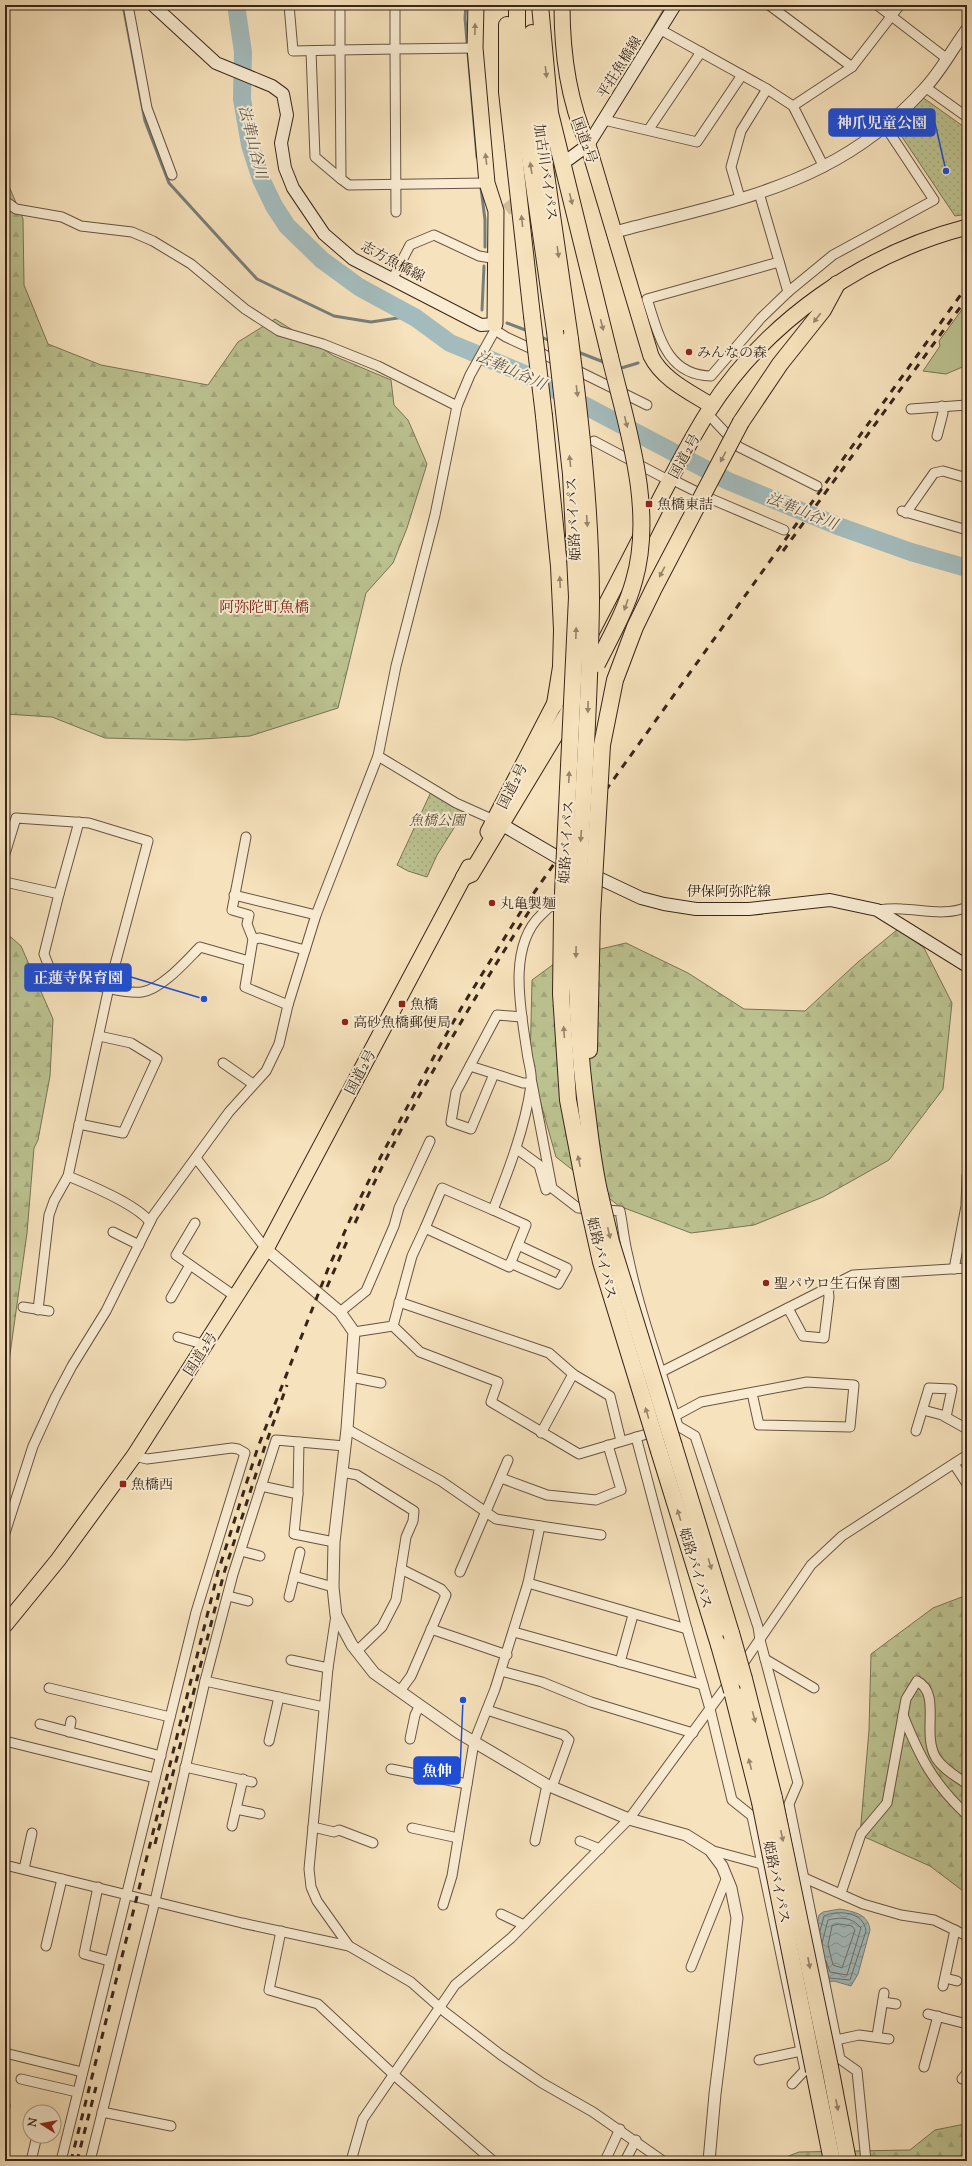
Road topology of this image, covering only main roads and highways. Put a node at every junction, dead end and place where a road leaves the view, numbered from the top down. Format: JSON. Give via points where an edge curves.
{"nodes":[{"id":1,"x":153,"y":5,"type":"edge"},
{"id":2,"x":476,"y":5,"type":"edge"},
{"id":3,"x":509,"y":5,"type":"edge"},
{"id":4,"x":517,"y":5,"type":"edge"},
{"id":5,"x":532,"y":5,"type":"edge"},
{"id":6,"x":540,"y":5,"type":"edge"},
{"id":7,"x":562,"y":5,"type":"edge"},
{"id":8,"x":676,"y":5,"type":"edge"},
{"id":9,"x":588,"y":145,"type":"junction"},
{"id":10,"x":569,"y":159,"type":"tunnel mouth"},
{"id":11,"x":967,"y":227,"type":"edge"},
{"id":12,"x":836,"y":284,"type":"junction"},
{"id":13,"x":494,"y":331,"type":"joint"},
{"id":14,"x":554,"y":331,"type":"joint"},
{"id":15,"x":570,"y":338,"type":"joint"},
{"id":16,"x":707,"y":414,"type":"junction"},
{"id":17,"x":555,"y":704,"type":"junction"},
{"id":18,"x":498,"y":822,"type":"junction"},
{"id":19,"x":464,"y":877,"type":"joint"},
{"id":20,"x":577,"y":914,"type":"junction"},
{"id":21,"x":967,"y":966,"type":"edge"},
{"id":22,"x":593,"y":1197,"type":"junction"},
{"id":23,"x":666,"y":1449,"type":"junction"},
{"id":24,"x":5,"y":1625,"type":"edge"},
{"id":25,"x":767,"y":1800,"type":"junction"},
{"id":26,"x":822,"y":2069,"type":"junction"},
{"id":27,"x":832,"y":2161,"type":"edge"},
{"id":28,"x":848,"y":2161,"type":"edge"}],
"edges":[{"from":1,"to":13,"type":"main road","name":"志方魚橋線","via":[[216,63],[272,86],[283,94],[287,115],[281,143],[285,168],[293,188],[324,234],[353,259]]},
{"from":13,"to":2,"type":"highway","one_way":true,"via":[[488,258],[501,210],[481,183],[469,47]]},
{"from":17,"to":3,"type":"highway","one_way":true,"bridge":true,"via":[[561,667],[559,566],[507,92]]},
{"from":14,"to":4,"type":"highway","name":"加古川バイパス","one_way":true,"via":[[524,116]]},
{"from":5,"to":15,"type":"highway","name":"加古川バイパス","one_way":true,"via":[[534,83]]},
{"from":6,"to":18,"type":"highway","one_way":true,"bridge":true,"via":[[550,113],[635,459],[642,523],[635,579],[624,612],[597,664]]},
{"from":7,"to":9,"type":"highway","name":"国道2号","via":[[562,36],[567,79],[576,119]]},
{"from":8,"to":9,"type":"main road","name":"平荘魚橋線"},
{"from":9,"to":10,"type":"main road"},
{"from":9,"to":16,"type":"highway","name":"国道2号","via":[[651,356],[658,369]]},
{"from":11,"to":12,"type":"highway","name":"国道2号","via":[[902,249]]},
{"from":12,"to":16,"type":"highway","name":"国道2号","via":[[775,333],[731,381]]},
{"from":12,"to":20,"type":"highway","one_way":true,"bridge":true,"via":[[823,310],[780,364],[741,422],[635,627],[615,680],[602,745]]},
{"from":20,"to":14,"type":"highway","name":"姫路バイパス","one_way":true,"bridge":true,"via":[[577,597],[571,474]]},
{"from":15,"to":20,"type":"highway","name":"姫路バイパス","one_way":true,"bridge":true,"via":[[581,428],[591,599],[588,727]]},
{"from":16,"to":17,"type":"highway","name":"国道2号","via":[[670,480]]},
{"from":17,"to":18,"type":"highway","name":"国道2号"},
{"from":18,"to":19,"type":"highway","via":[[471,874]]},
{"from":18,"to":21,"type":"main road","name":"伊保阿弥陀線","via":[[558,859],[642,898],[696,909],[748,909],[830,900],[877,910]]},
{"from":19,"to":24,"type":"highway","name":"国道2号","via":[[266,1249],[134,1456],[58,1560]]},
{"from":20,"to":22,"type":"highway","name":"姫路バイパス","one_way":true,"via":[[575,979],[578,1033],[596,1176]]},
{"from":22,"to":20,"type":"highway","name":"姫路バイパス","one_way":true,"via":[[568,1100],[561,994]]},
{"from":22,"to":23,"type":"highway","name":"姫路バイパス","bridge":true,"via":[[611,1242]]},
{"from":25,"to":23,"type":"highway","name":"姫路バイパス","one_way":true,"bridge":true,"via":[[719,1646]]},
{"from":23,"to":25,"type":"highway","name":"姫路バイパス","one_way":true,"bridge":true,"via":[[731,1633],[744,1679]]},
{"from":25,"to":26,"type":"highway","name":"姫路バイパス","bridge":true},
{"from":26,"to":27,"type":"highway","name":"姫路バイパス"},
{"from":26,"to":28,"type":"highway","name":"姫路バイパス","one_way":true}]}
